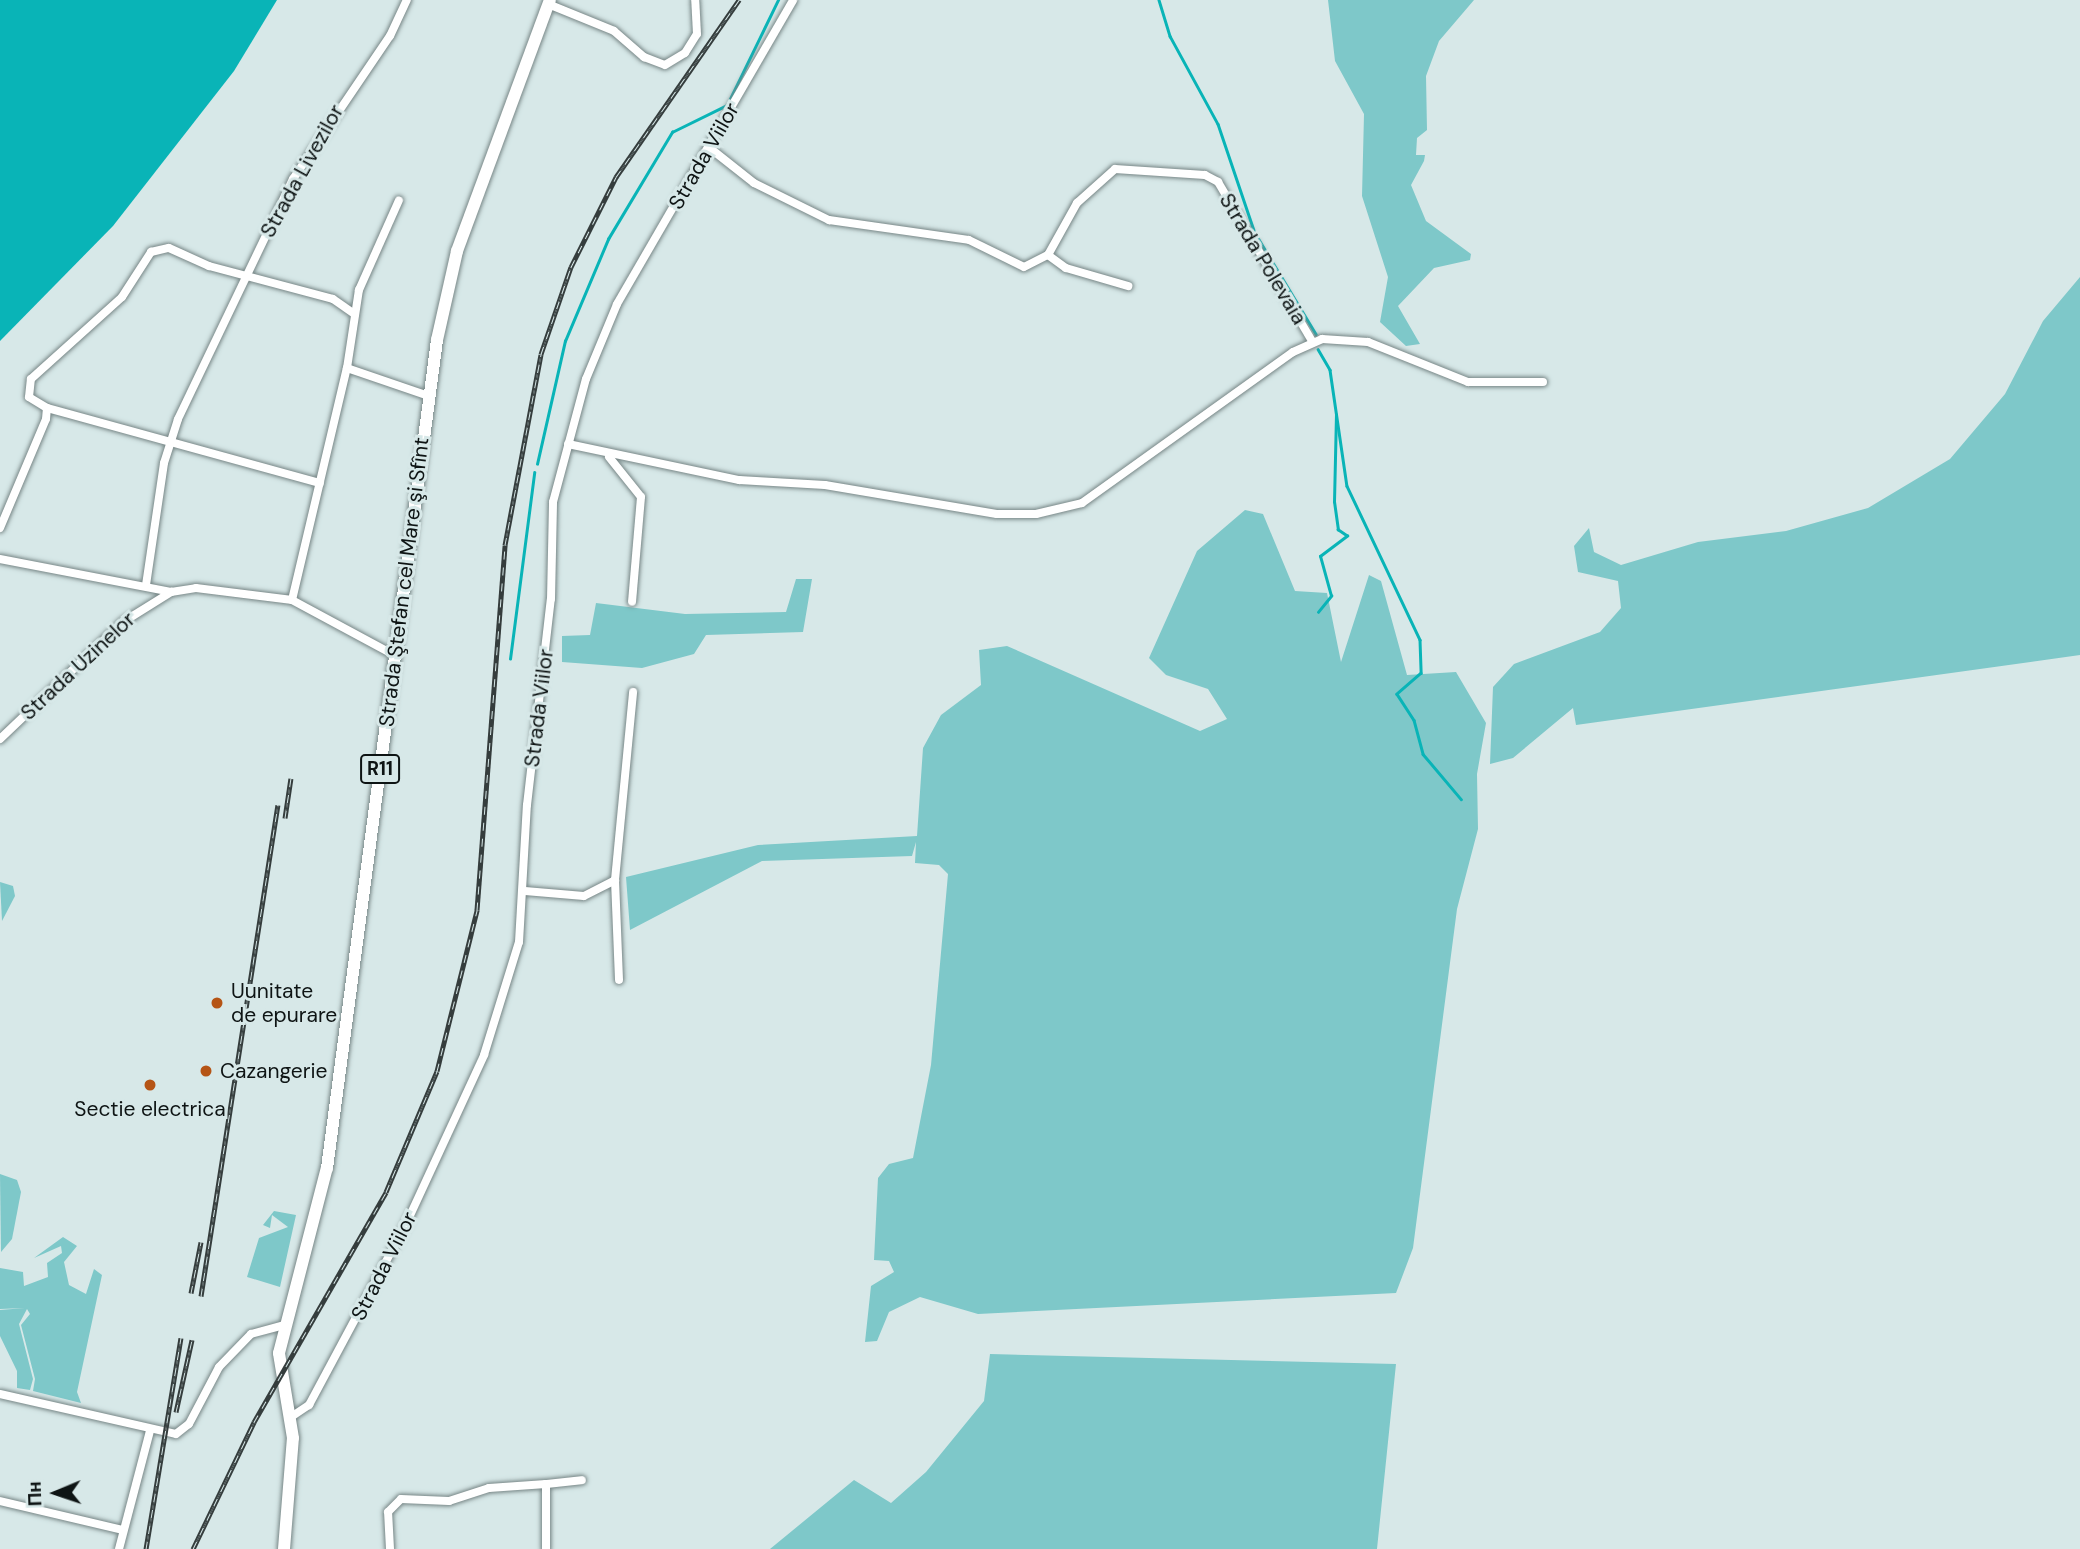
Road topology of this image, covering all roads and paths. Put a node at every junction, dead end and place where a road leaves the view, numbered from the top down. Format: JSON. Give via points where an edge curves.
{"nodes":[{"id":1,"x":407,"y":0,"type":"edge"},
{"id":2,"x":695,"y":0,"type":"edge"},
{"id":3,"x":793,"y":0,"type":"edge"},
{"id":4,"x":549,"y":2,"type":"edge"},
{"id":5,"x":711,"y":149,"type":"junction"},
{"id":6,"x":399,"y":200,"type":"dead end"},
{"id":7,"x":1048,"y":255,"type":"junction"},
{"id":8,"x":246,"y":275,"type":"junction"},
{"id":9,"x":1128,"y":286,"type":"dead end"},
{"id":10,"x":354,"y":313,"type":"junction"},
{"id":11,"x":1312,"y":341,"type":"junction"},
{"id":12,"x":347,"y":369,"type":"junction"},
{"id":13,"x":1543,"y":382,"type":"dead end"},
{"id":14,"x":429,"y":396,"type":"junction"},
{"id":15,"x":47,"y":408,"type":"junction"},
{"id":16,"x":170,"y":443,"type":"junction"},
{"id":17,"x":568,"y":444,"type":"junction"},
{"id":18,"x":607,"y":455,"type":"junction"},
{"id":19,"x":320,"y":483,"type":"junction"},
{"id":20,"x":0,"y":528,"type":"edge"},
{"id":21,"x":0,"y":559,"type":"edge"},
{"id":22,"x":146,"y":585,"type":"junction"},
{"id":23,"x":171,"y":592,"type":"junction"},
{"id":24,"x":292,"y":600,"type":"junction"},
{"id":25,"x":632,"y":602,"type":"dead end"},
{"id":26,"x":394,"y":655,"type":"junction"},
{"id":27,"x":633,"y":692,"type":"dead end"},
{"id":28,"x":0,"y":739,"type":"edge"},
{"id":29,"x":615,"y":880,"type":"junction"},
{"id":30,"x":525,"y":891,"type":"junction"},
{"id":31,"x":619,"y":980,"type":"dead end"},
{"id":32,"x":285,"y":1325,"type":"junction"},
{"id":33,"x":0,"y":1394,"type":"edge"},
{"id":34,"x":291,"y":1417,"type":"junction"},
{"id":35,"x":150,"y":1431,"type":"junction"},
{"id":36,"x":582,"y":1480,"type":"dead end"},
{"id":37,"x":546,"y":1484,"type":"junction"},
{"id":38,"x":0,"y":1502,"type":"edge"},
{"id":39,"x":123,"y":1530,"type":"junction"},
{"id":40,"x":118,"y":1549,"type":"edge"},
{"id":41,"x":284,"y":1549,"type":"edge"},
{"id":42,"x":390,"y":1549,"type":"edge"},
{"id":43,"x":546,"y":1549,"type":"edge"}],
"edges":[{"from":1,"to":8,"type":"street","name":"Strada Livezilor","via":[[390,36],[293,178]]},
{"from":2,"to":4,"type":"street","via":[[697,34],[685,54],[665,65],[644,57],[614,30]]},
{"from":3,"to":5,"type":"street","name":"Strada Viilor"},
{"from":4,"to":14,"type":"main road","name":"Strada Ştefan cel Mare şi Sfînt","number":"R11","via":[[457,251]]},
{"from":5,"to":7,"type":"street","via":[[754,183],[840,224],[969,240],[1024,267]]},
{"from":5,"to":17,"type":"street","name":"Strada Viilor","via":[[691,173],[610,318]]},
{"from":6,"to":10,"type":"street"},
{"from":7,"to":9,"type":"street","via":[[1066,268]]},
{"from":7,"to":11,"type":"street","name":"Strada Polevaia","via":[[1077,203],[1115,169],[1205,175],[1218,182]]},
{"from":8,"to":10,"type":"street","via":[[333,299]]},
{"from":8,"to":15,"type":"street","via":[[157,248],[122,297],[31,379],[29,397]]},
{"from":8,"to":16,"type":"street","name":"Strada Livezilor"},
{"from":10,"to":12,"type":"street"},
{"from":11,"to":13,"type":"street","via":[[1368,342],[1468,382]]},
{"from":11,"to":18,"type":"street","via":[[1082,503],[1036,514],[997,514],[825,485],[739,480]]},
{"from":12,"to":14,"type":"street"},
{"from":12,"to":19,"type":"street"},
{"from":14,"to":26,"type":"main road","name":"Strada Ştefan cel Mare şi Sfînt","number":"R11"},
{"from":15,"to":16,"type":"street"},
{"from":15,"to":20,"type":"street"},
{"from":16,"to":19,"type":"street"},
{"from":16,"to":22,"type":"street","name":"Strada Livezilor"},
{"from":17,"to":18,"type":"street"},
{"from":17,"to":30,"type":"street","name":"Strada Viilor","via":[[553,502]]},
{"from":18,"to":25,"type":"street","via":[[641,497]]},
{"from":19,"to":24,"type":"street"},
{"from":21,"to":22,"type":"street"},
{"from":22,"to":23,"type":"street"},
{"from":23,"to":24,"type":"street","name":"Strada Uzinelor","via":[[195,588]]},
{"from":23,"to":28,"type":"street","name":"Strada Uzinelor","via":[[123,622]]},
{"from":24,"to":26,"type":"street","name":"Strada Uzinelor"},
{"from":26,"to":32,"type":"main road","name":"Strada Ştefan cel Mare şi Sfînt","number":"R11","via":[[327,1168],[311,1247]]},
{"from":27,"to":29,"type":"street"},
{"from":29,"to":30,"type":"street","via":[[584,896]]},
{"from":29,"to":31,"type":"street"},
{"from":30,"to":34,"type":"street","name":"Strada Viilor","via":[[519,942],[474,1078],[354,1325],[309,1405]]},
{"from":32,"to":34,"type":"main road","name":"Strada Ştefan cel Mare şi Sfînt","number":"R11","via":[[279,1353]]},
{"from":32,"to":35,"type":"street","via":[[256,1330],[226,1360],[183,1431]]},
{"from":33,"to":35,"type":"street"},
{"from":34,"to":41,"type":"main road","name":"Strada Ştefan cel Mare şi Sfînt","number":"R11"},
{"from":35,"to":39,"type":"street"},
{"from":36,"to":37,"type":"street"},
{"from":37,"to":42,"type":"street","via":[[394,1504],[387,1523]]},
{"from":37,"to":43,"type":"street"},
{"from":38,"to":39,"type":"street"},
{"from":39,"to":40,"type":"street"}]}
